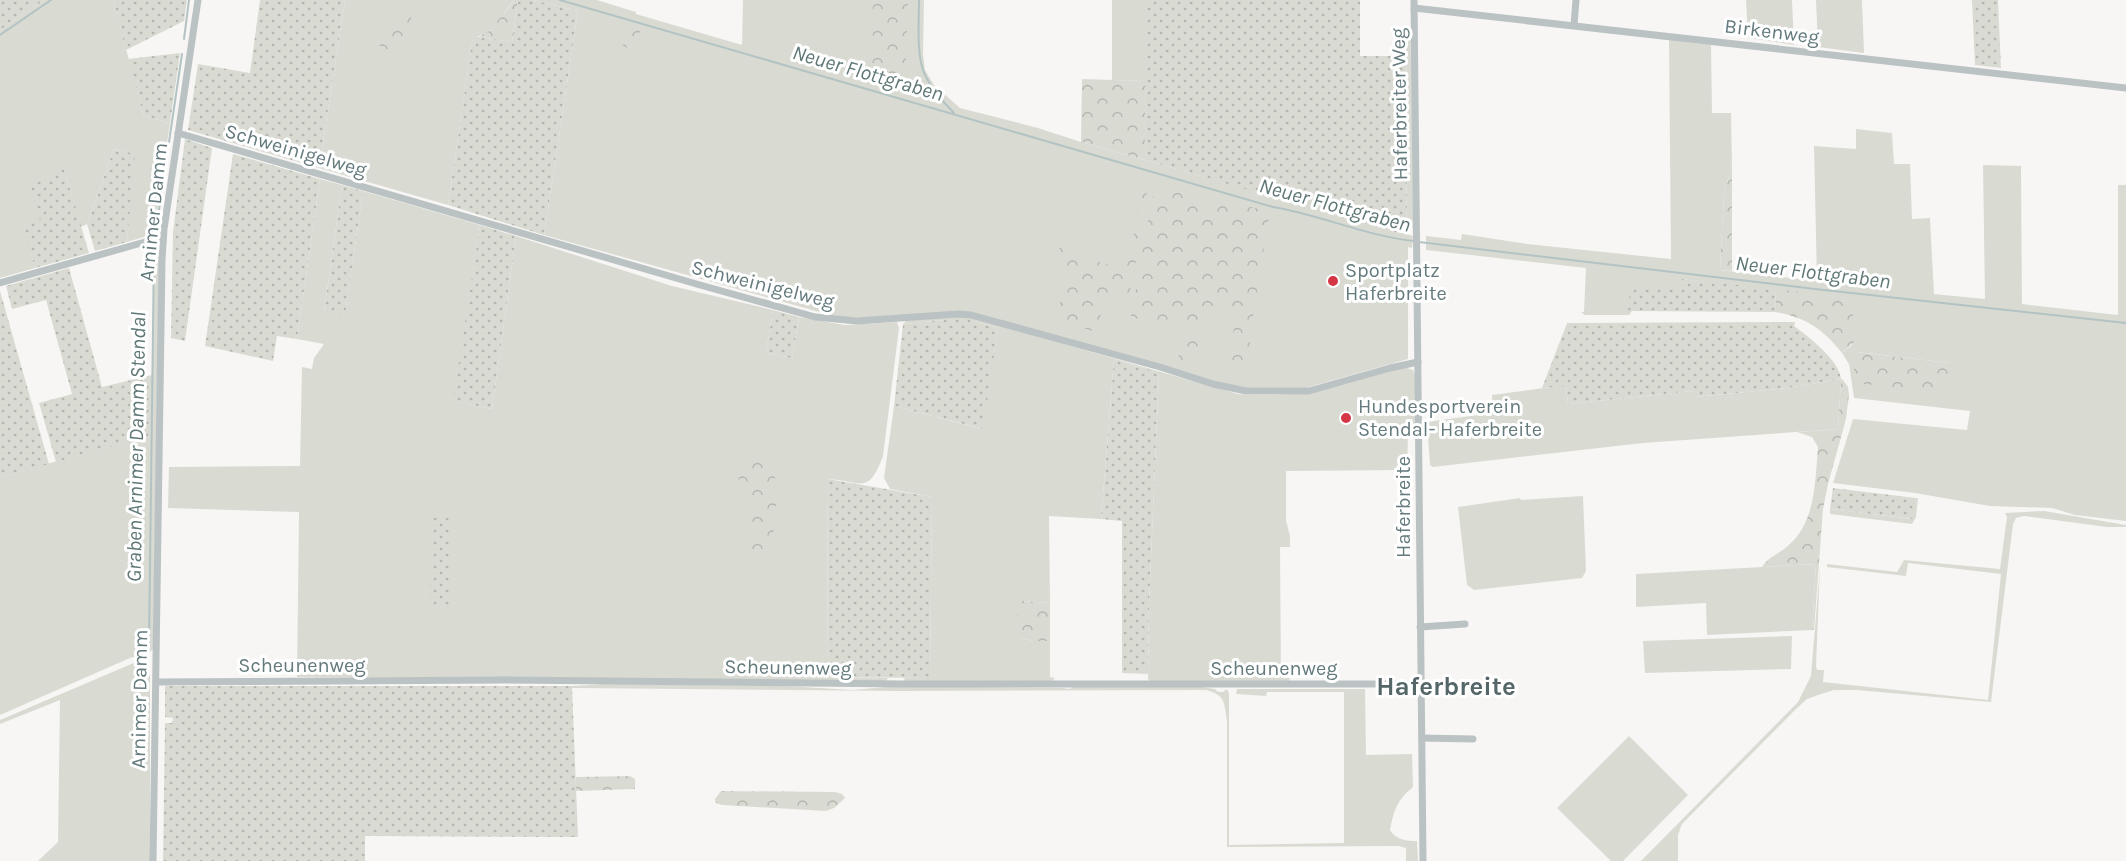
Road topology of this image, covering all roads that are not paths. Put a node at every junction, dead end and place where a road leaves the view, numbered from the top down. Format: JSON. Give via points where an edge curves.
{"nodes":[{"id":1,"x":198,"y":0,"type":"edge"},
{"id":2,"x":1576,"y":0,"type":"edge"},
{"id":3,"x":1414,"y":4,"type":"edge"},
{"id":4,"x":1574,"y":25,"type":"junction"},
{"id":5,"x":2126,"y":88,"type":"edge"},
{"id":6,"x":178,"y":133,"type":"junction"},
{"id":7,"x":163,"y":240,"type":"junction"},
{"id":8,"x":0,"y":283,"type":"edge"},
{"id":9,"x":1418,"y":315,"type":"joint"},
{"id":10,"x":1418,"y":362,"type":"junction"},
{"id":11,"x":1465,"y":624,"type":"dead end"},
{"id":12,"x":1420,"y":627,"type":"junction"},
{"id":13,"x":156,"y":682,"type":"junction"},
{"id":14,"x":1421,"y":684,"type":"junction"},
{"id":15,"x":1422,"y":738,"type":"junction"},
{"id":16,"x":1473,"y":739,"type":"dead end"},
{"id":17,"x":153,"y":861,"type":"edge"},
{"id":18,"x":1423,"y":861,"type":"edge"}],
"edges":[{"from":1,"to":6,"type":"street","name":"Arnimer Damm"},
{"from":2,"to":4,"type":"street"},
{"from":3,"to":4,"type":"street","name":"Birkenweg"},
{"from":3,"to":9,"type":"street","name":"Haferbreiter Weg"},
{"from":4,"to":5,"type":"street","name":"Birkenweg"},
{"from":6,"to":7,"type":"street","name":"Arnimer Damm"},
{"from":6,"to":10,"type":"street","name":"Schweinigelweg","via":[[815,316],[856,321],[970,315],[1246,391],[1309,391]]},
{"from":7,"to":8,"type":"street"},
{"from":7,"to":13,"type":"street","name":"Arnimer Damm"},
{"from":9,"to":10,"type":"street","name":"Haferbreite"},
{"from":10,"to":12,"type":"street","name":"Haferbreite"},
{"from":11,"to":12,"type":"street"},
{"from":12,"to":14,"type":"street","name":"Haferbreite"},
{"from":13,"to":14,"type":"street","name":"Scheunenweg"},
{"from":13,"to":17,"type":"street","name":"Arnimer Damm"},
{"from":14,"to":15,"type":"street","name":"Haferbreite"},
{"from":15,"to":16,"type":"street"},
{"from":15,"to":18,"type":"street","name":"Haferbreite"}]}
